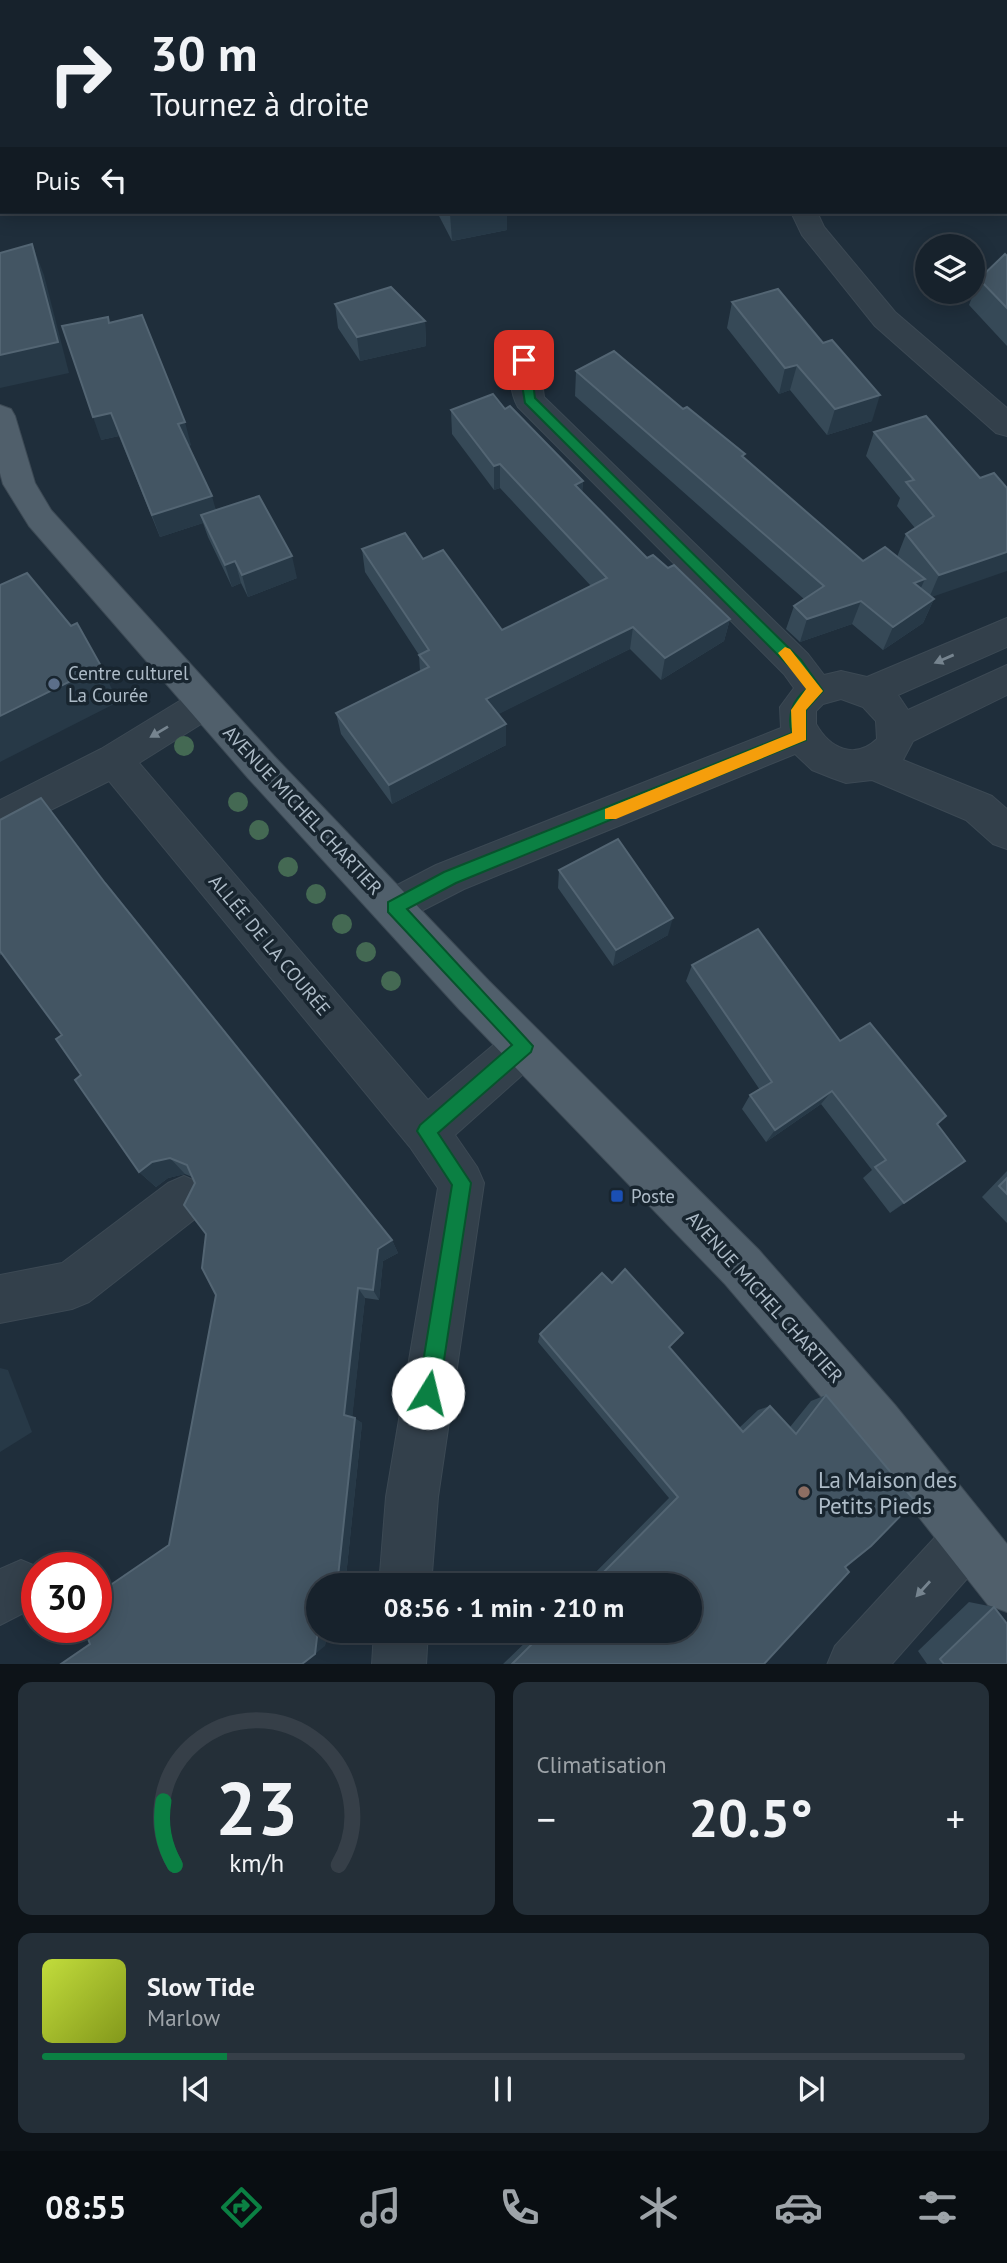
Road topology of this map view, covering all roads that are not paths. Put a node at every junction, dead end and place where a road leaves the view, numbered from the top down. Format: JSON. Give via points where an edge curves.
{"nodes":[{"id":1,"x":805,"y":214,"type":"edge"},
{"id":2,"x":524,"y":360,"type":"dead end"},
{"id":3,"x":0,"y":416,"type":"edge"},
{"id":4,"x":1007,"y":425,"type":"edge"},
{"id":5,"x":1007,"y":632,"type":"edge"},
{"id":6,"x":1007,"y":679,"type":"edge"},
{"id":7,"x":816,"y":691,"type":"junction"},
{"id":8,"x":868,"y":692,"type":"junction"},
{"id":9,"x":204,"y":704,"type":"junction"},
{"id":10,"x":897,"y":732,"type":"junction"},
{"id":11,"x":800,"y":736,"type":"junction"},
{"id":12,"x":114,"y":760,"type":"junction"},
{"id":13,"x":873,"y":764,"type":"junction"},
{"id":14,"x":0,"y":819,"type":"edge"},
{"id":15,"x":1007,"y":832,"type":"edge"},
{"id":16,"x":394,"y":907,"type":"junction"},
{"id":17,"x":524,"y":1046,"type":"junction"},
{"id":18,"x":426,"y":1131,"type":"junction"},
{"id":19,"x":184,"y":1199,"type":"edge"},
{"id":20,"x":0,"y":1299,"type":"edge"},
{"id":21,"x":968,"y":1539,"type":"junction"},
{"id":22,"x":406,"y":1573,"type":"edge"},
{"id":23,"x":1007,"y":1586,"type":"edge"},
{"id":24,"x":400,"y":1643,"type":"edge"},
{"id":25,"x":399,"y":1664,"type":"edge"},
{"id":26,"x":854,"y":1664,"type":"edge"}],
"edges":[{"from":1,"to":4,"type":"street","via":[[812,229],[886,319]]},
{"from":2,"to":7,"type":"street","via":[[529,400],[796,664]]},
{"from":3,"to":9,"type":"main road","name":"AVENUE MICHEL CHARTIER","via":[[19,484],[40,518]]},
{"from":5,"to":8,"type":"street","one_way":true},
{"from":6,"to":10,"type":"street"},
{"from":7,"to":8,"type":"street","via":[[841,685]]},
{"from":7,"to":11,"type":"street","via":[[798,710]]},
{"from":8,"to":10,"type":"street","via":[[889,709]]},
{"from":9,"to":12,"type":"street","one_way":true},
{"from":9,"to":16,"type":"main road","name":"AVENUE MICHEL CHARTIER"},
{"from":10,"to":13,"type":"street","via":[[886,756]]},
{"from":11,"to":13,"type":"street","via":[[823,759],[839,765]]},
{"from":11,"to":16,"type":"street","via":[[450,877]]},
{"from":12,"to":14,"type":"street"},
{"from":12,"to":18,"type":"street","name":"ALLÉE DE LA COURÉE"},
{"from":13,"to":15,"type":"street","via":[[979,808]]},
{"from":16,"to":17,"type":"main road","name":"AVENUE MICHEL CHARTIER"},
{"from":17,"to":18,"type":"street"},
{"from":17,"to":21,"type":"main road","name":"AVENUE MICHEL CHARTIER","via":[[742,1267],[877,1423]]},
{"from":18,"to":22,"type":"street","name":"ALLÉE DE LA COURÉE","via":[[461,1183],[412,1497]]},
{"from":19,"to":20,"type":"street","via":[[72,1285]]},
{"from":21,"to":23,"type":"main road","name":"AVENUE MICHEL CHARTIER"},
{"from":21,"to":26,"type":"street","one_way":true},
{"from":24,"to":25,"type":"street"}]}
